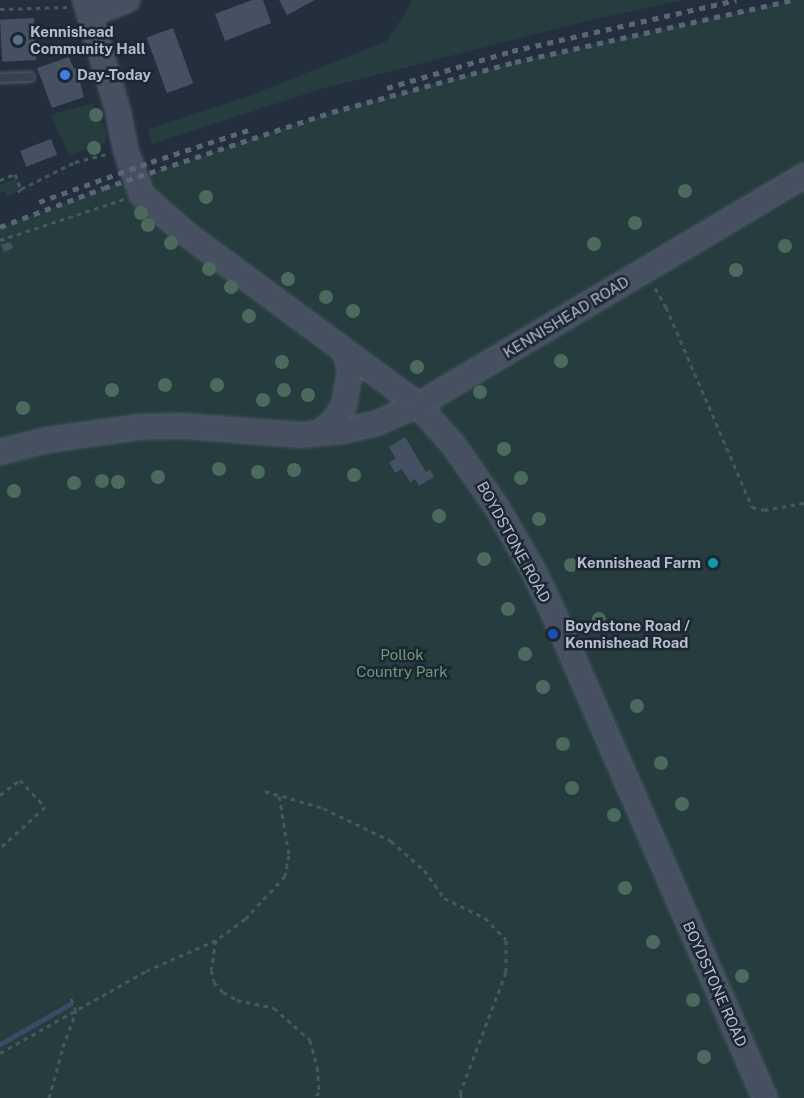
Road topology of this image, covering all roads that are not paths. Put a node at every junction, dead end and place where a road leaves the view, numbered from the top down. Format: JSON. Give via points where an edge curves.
{"nodes":[{"id":1,"x":128,"y":0,"type":"edge"},
{"id":2,"x":88,"y":6,"type":"edge"},
{"id":3,"x":30,"y":77,"type":"dead end"},
{"id":4,"x":0,"y":78,"type":"edge"},
{"id":5,"x":804,"y":176,"type":"edge"},
{"id":6,"x":345,"y":352,"type":"junction"},
{"id":7,"x":418,"y":405,"type":"junction"},
{"id":8,"x":318,"y":433,"type":"junction"},
{"id":9,"x":0,"y":452,"type":"edge"},
{"id":10,"x":765,"y":1098,"type":"edge"}],
"edges":[{"from":1,"to":2,"type":"street"},
{"from":2,"to":6,"type":"street","name":"BOYDSTONE ROAD","via":[[126,151],[142,195],[185,233]]},
{"from":3,"to":4,"type":"lane"},
{"from":5,"to":7,"type":"street","name":"KENNISHEAD ROAD"},
{"from":6,"to":7,"type":"street","name":"BOYDSTONE ROAD"},
{"from":6,"to":8,"type":"street","via":[[350,371],[344,405],[333,422]]},
{"from":7,"to":8,"type":"street","name":"KENNISHEAD ROAD","via":[[360,428]]},
{"from":7,"to":10,"type":"street","name":"BOYDSTONE ROAD","via":[[480,480],[533,570]]},
{"from":8,"to":9,"type":"street","name":"KENNISHEAD ROAD","via":[[138,427],[46,440]]}]}
